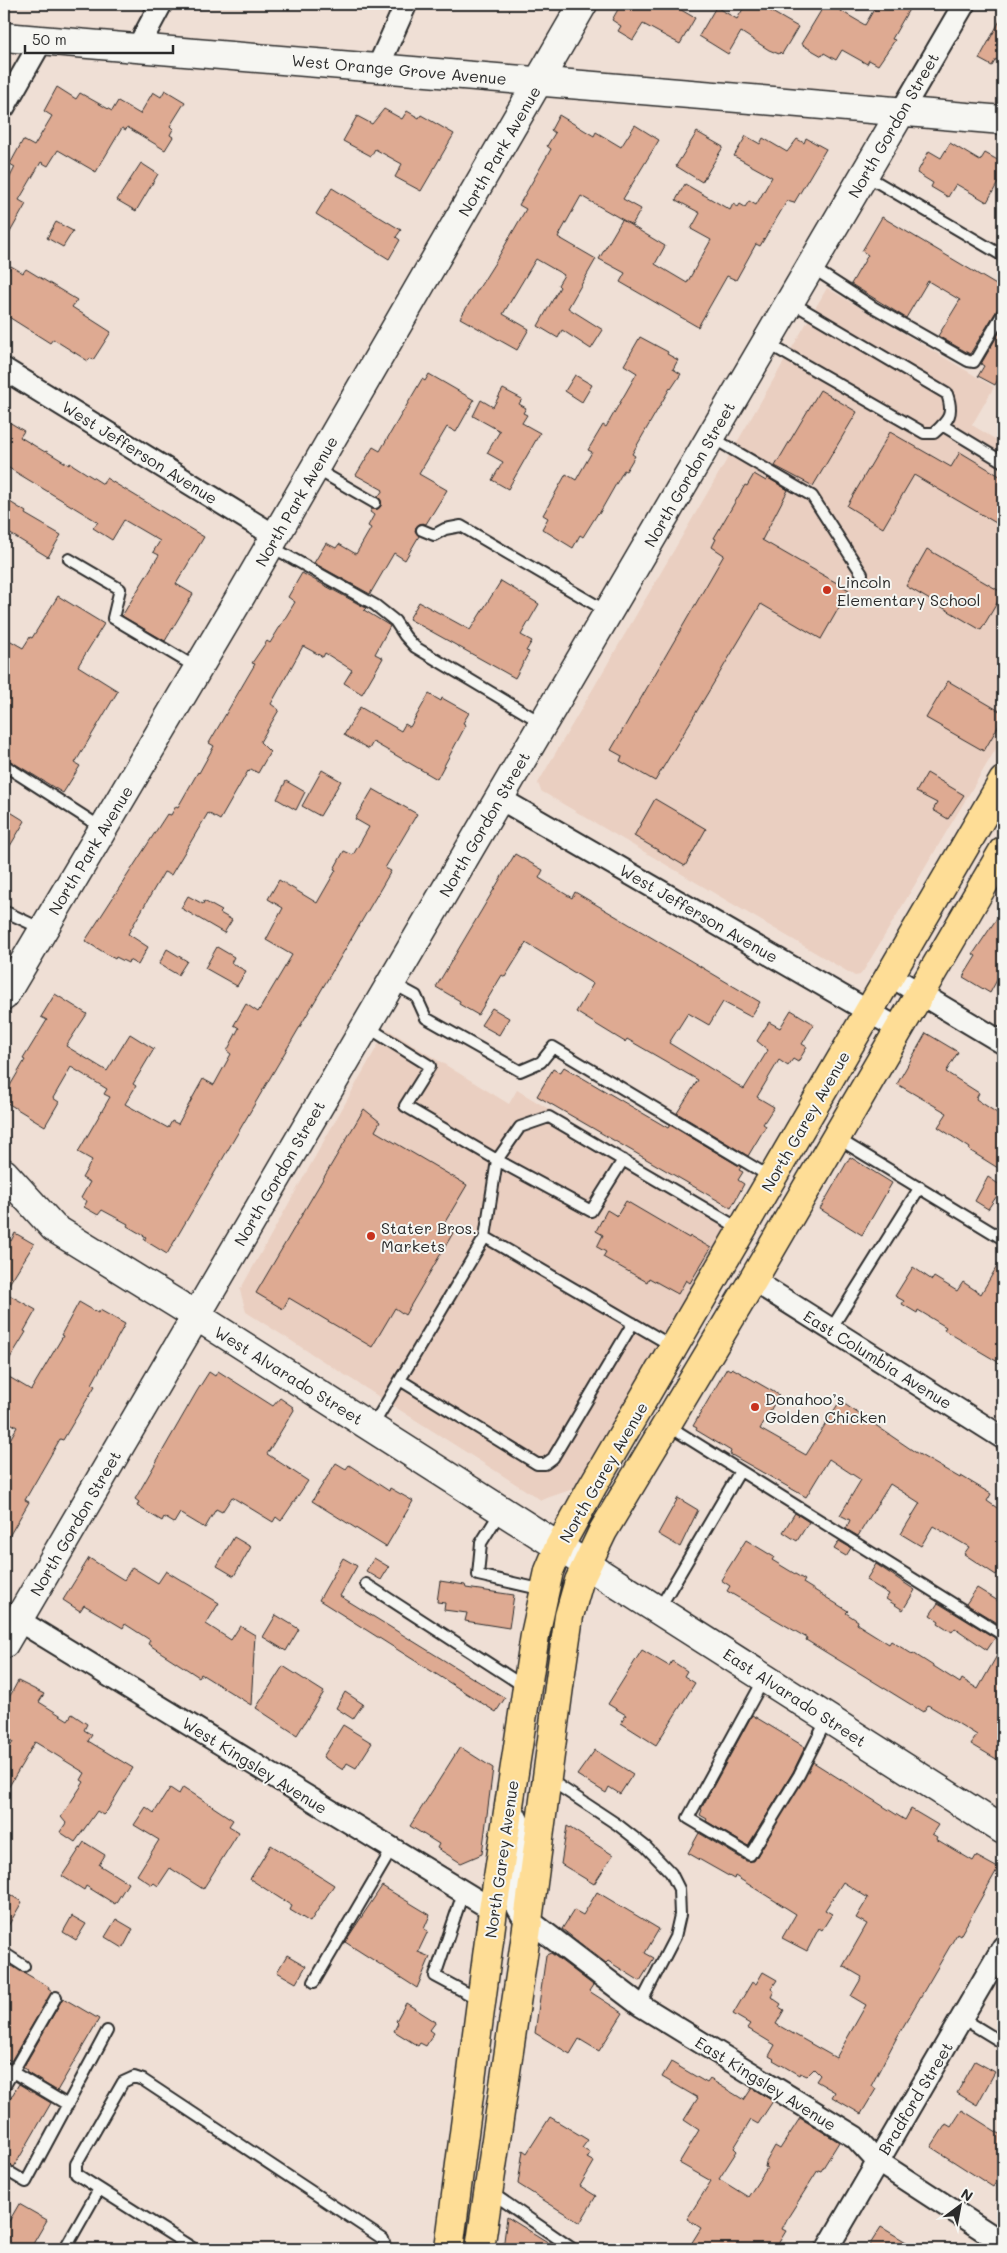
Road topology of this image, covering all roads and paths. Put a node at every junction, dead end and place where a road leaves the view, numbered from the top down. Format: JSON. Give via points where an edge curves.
{"nodes":[{"id":1,"x":161,"y":4,"type":"edge"},
{"id":2,"x":406,"y":4,"type":"edge"},
{"id":3,"x":583,"y":4,"type":"edge"},
{"id":4,"x":964,"y":4,"type":"edge"},
{"id":5,"x":4,"y":37,"type":"edge"},
{"id":6,"x":42,"y":40,"type":"junction"},
{"id":7,"x":138,"y":47,"type":"junction"},
{"id":8,"x":378,"y":67,"type":"junction"},
{"id":9,"x":540,"y":80,"type":"junction"},
{"id":10,"x":4,"y":107,"type":"edge"},
{"id":11,"x":901,"y":112,"type":"junction"},
{"id":12,"x":1003,"y":120,"type":"edge"},
{"id":13,"x":864,"y":174,"type":"junction"},
{"id":14,"x":1003,"y":256,"type":"edge"},
{"id":15,"x":810,"y":266,"type":"junction"},
{"id":16,"x":790,"y":301,"type":"junction"},
{"id":17,"x":1003,"y":313,"type":"edge"},
{"id":18,"x":766,"y":342,"type":"junction"},
{"id":19,"x":4,"y":369,"type":"edge"},
{"id":20,"x":942,"y":425,"type":"junction"},
{"id":21,"x":710,"y":437,"type":"junction"},
{"id":22,"x":1003,"y":462,"type":"edge"},
{"id":23,"x":315,"y":468,"type":"junction"},
{"id":24,"x":375,"y":503,"type":"dead end"},
{"id":25,"x":422,"y":530,"type":"dead end"},
{"id":26,"x":273,"y":541,"type":"junction"},
{"id":27,"x":69,"y":559,"type":"dead end"},
{"id":28,"x":862,"y":574,"type":"dead end"},
{"id":29,"x":608,"y":612,"type":"junction"},
{"id":30,"x":197,"y":668,"type":"junction"},
{"id":31,"x":543,"y":724,"type":"junction"},
{"id":32,"x":4,"y":765,"type":"edge"},
{"id":33,"x":1003,"y":781,"type":"edge"},
{"id":34,"x":499,"y":798,"type":"junction"},
{"id":35,"x":103,"y":828,"type":"junction"},
{"id":36,"x":1003,"y":851,"type":"edge"},
{"id":37,"x":4,"y":911,"type":"edge"},
{"id":38,"x":43,"y":929,"type":"junction"},
{"id":39,"x":890,"y":975,"type":"junction"},
{"id":40,"x":392,"y":982,"type":"junction"},
{"id":41,"x":920,"y":994,"type":"junction"},
{"id":42,"x":4,"y":996,"type":"edge"},
{"id":43,"x":869,"y":1010,"type":"junction"},
{"id":44,"x":365,"y":1026,"type":"junction"},
{"id":45,"x":899,"y":1029,"type":"junction"},
{"id":46,"x":1003,"y":1043,"type":"edge"},
{"id":47,"x":836,"y":1138,"type":"junction"},
{"id":48,"x":497,"y":1160,"type":"junction"},
{"id":49,"x":623,"y":1160,"type":"junction"},
{"id":50,"x":4,"y":1172,"type":"edge"},
{"id":51,"x":773,"y":1178,"type":"junction"},
{"id":52,"x":920,"y":1187,"type":"junction"},
{"id":53,"x":742,"y":1231,"type":"junction"},
{"id":54,"x":485,"y":1237,"type":"junction"},
{"id":55,"x":1003,"y":1239,"type":"edge"},
{"id":56,"x":753,"y":1280,"type":"junction"},
{"id":57,"x":196,"y":1315,"type":"junction"},
{"id":58,"x":634,"y":1323,"type":"junction"},
{"id":59,"x":831,"y":1329,"type":"junction"},
{"id":60,"x":675,"y":1348,"type":"junction"},
{"id":61,"x":400,"y":1380,"type":"junction"},
{"id":62,"x":667,"y":1425,"type":"junction"},
{"id":63,"x":372,"y":1427,"type":"junction"},
{"id":64,"x":1003,"y":1438,"type":"edge"},
{"id":65,"x":740,"y":1471,"type":"junction"},
{"id":66,"x":502,"y":1510,"type":"junction"},
{"id":67,"x":559,"y":1547,"type":"junction"},
{"id":68,"x":586,"y":1565,"type":"junction"},
{"id":69,"x":366,"y":1584,"type":"dead end"},
{"id":70,"x":545,"y":1590,"type":"junction"},
{"id":71,"x":659,"y":1610,"type":"junction"},
{"id":72,"x":18,"y":1620,"type":"junction"},
{"id":73,"x":1003,"y":1635,"type":"edge"},
{"id":74,"x":4,"y":1644,"type":"edge"},
{"id":75,"x":764,"y":1677,"type":"junction"},
{"id":76,"x":526,"y":1688,"type":"junction"},
{"id":77,"x":828,"y":1718,"type":"junction"},
{"id":78,"x":547,"y":1778,"type":"junction"},
{"id":79,"x":509,"y":1802,"type":"junction"},
{"id":80,"x":1003,"y":1830,"type":"edge"},
{"id":81,"x":392,"y":1849,"type":"junction"},
{"id":82,"x":463,"y":1893,"type":"junction"},
{"id":83,"x":493,"y":1910,"type":"junction"},
{"id":84,"x":528,"y":1921,"type":"junction"},
{"id":85,"x":1003,"y":1947,"type":"edge"},
{"id":86,"x":4,"y":1953,"type":"edge"},
{"id":87,"x":24,"y":1966,"type":"dead end"},
{"id":88,"x":314,"y":1982,"type":"dead end"},
{"id":89,"x":56,"y":1997,"type":"dead end"},
{"id":90,"x":482,"y":2001,"type":"junction"},
{"id":91,"x":640,"y":2005,"type":"junction"},
{"id":92,"x":962,"y":2018,"type":"junction"},
{"id":93,"x":107,"y":2031,"type":"dead end"},
{"id":94,"x":1003,"y":2043,"type":"edge"},
{"id":95,"x":8,"y":2070,"type":"edge"},
{"id":96,"x":4,"y":2087,"type":"edge"},
{"id":97,"x":68,"y":2104,"type":"junction"},
{"id":98,"x":877,"y":2161,"type":"junction"},
{"id":99,"x":4,"y":2168,"type":"edge"},
{"id":100,"x":99,"y":2189,"type":"junction"},
{"id":101,"x":489,"y":2191,"type":"junction"},
{"id":102,"x":1003,"y":2243,"type":"edge"},
{"id":103,"x":65,"y":2249,"type":"edge"},
{"id":104,"x":194,"y":2249,"type":"edge"},
{"id":105,"x":386,"y":2249,"type":"edge"},
{"id":106,"x":448,"y":2249,"type":"edge"},
{"id":107,"x":480,"y":2249,"type":"edge"},
{"id":108,"x":573,"y":2249,"type":"edge"},
{"id":109,"x":827,"y":2249,"type":"edge"}],
"edges":[{"from":1,"to":7,"type":"street"},
{"from":2,"to":8,"type":"street"},
{"from":3,"to":9,"type":"street","name":"North Park Avenue"},
{"from":4,"to":11,"type":"street","name":"North Gordon Street"},
{"from":5,"to":6,"type":"street","name":"West Orange Grove Avenue"},
{"from":6,"to":7,"type":"street","name":"West Orange Grove Avenue"},
{"from":6,"to":10,"type":"street"},
{"from":7,"to":8,"type":"street","name":"West Orange Grove Avenue"},
{"from":8,"to":9,"type":"street","name":"West Orange Grove Avenue"},
{"from":9,"to":11,"type":"street","name":"West Orange Grove Avenue"},
{"from":9,"to":23,"type":"street","name":"North Park Avenue"},
{"from":11,"to":12,"type":"street","name":"West Orange Grove Avenue"},
{"from":11,"to":13,"type":"street","name":"North Gordon Street"},
{"from":13,"to":14,"type":"lane"},
{"from":13,"to":15,"type":"street","name":"North Gordon Street"},
{"from":15,"to":16,"type":"street","name":"North Gordon Street"},
{"from":15,"to":17,"type":"lane","via":[[873,308],[968,361],[974,362]]},
{"from":16,"to":18,"type":"street","name":"North Gordon Street"},
{"from":16,"to":20,"type":"lane","via":[[947,394],[950,416]]},
{"from":18,"to":20,"type":"lane","via":[[924,433],[934,433]]},
{"from":18,"to":21,"type":"street","name":"North Gordon Street"},
{"from":19,"to":26,"type":"street","name":"West Jefferson Avenue"},
{"from":20,"to":22,"type":"lane"},
{"from":21,"to":28,"type":"lane","via":[[812,496]]},
{"from":21,"to":29,"type":"street","name":"North Gordon Street"},
{"from":23,"to":24,"type":"lane"},
{"from":23,"to":26,"type":"street","name":"North Park Avenue"},
{"from":25,"to":29,"type":"lane","via":[[434,535],[460,526]]},
{"from":26,"to":30,"type":"street","name":"North Park Avenue"},
{"from":26,"to":31,"type":"lane","via":[[375,605],[395,621],[415,647]]},
{"from":27,"to":30,"type":"lane","via":[[120,589],[113,618]]},
{"from":29,"to":31,"type":"street","name":"North Gordon Street"},
{"from":30,"to":35,"type":"street","name":"North Park Avenue"},
{"from":31,"to":34,"type":"street","name":"North Gordon Street"},
{"from":32,"to":35,"type":"lane"},
{"from":33,"to":39,"type":"main road","name":"North Garey Avenue"},
{"from":34,"to":40,"type":"street","name":"North Gordon Street"},
{"from":34,"to":43,"type":"street","name":"West Jefferson Avenue"},
{"from":35,"to":38,"type":"street","name":"North Park Avenue"},
{"from":36,"to":41,"type":"main road","name":"North Garey Avenue"},
{"from":37,"to":38,"type":"lane"},
{"from":38,"to":42,"type":"street","name":"North Park Avenue"},
{"from":39,"to":41,"type":"street"},
{"from":39,"to":43,"type":"main road","name":"North Garey Avenue"},
{"from":40,"to":44,"type":"street","name":"North Gordon Street"},
{"from":40,"to":51,"type":"lane","via":[[416,996],[426,1018],[520,1071],[541,1062],[554,1047]]},
{"from":41,"to":45,"type":"main road","name":"North Garey Avenue"},
{"from":41,"to":46,"type":"street"},
{"from":43,"to":45,"type":"street","name":"West Jefferson Avenue"},
{"from":43,"to":51,"type":"main road","name":"North Garey Avenue"},
{"from":44,"to":48,"type":"lane","via":[[430,1066],[405,1106]]},
{"from":44,"to":57,"type":"street","name":"North Gordon Street"},
{"from":45,"to":47,"type":"main road","name":"North Garey Avenue"},
{"from":47,"to":52,"type":"lane"},
{"from":47,"to":56,"type":"main road","name":"North Garey Avenue"},
{"from":48,"to":49,"type":"lane","via":[[520,1127],[549,1117]]},
{"from":48,"to":49,"type":"lane","via":[[591,1212]]},
{"from":48,"to":54,"type":"lane"},
{"from":49,"to":53,"type":"lane"},
{"from":50,"to":57,"type":"street","name":"West Alvarado Street","via":[[54,1228]]},
{"from":51,"to":53,"type":"main road","name":"North Garey Avenue"},
{"from":52,"to":55,"type":"lane"},
{"from":52,"to":59,"type":"lane"},
{"from":53,"to":60,"type":"main road","name":"North Garey Avenue"},
{"from":54,"to":58,"type":"lane"},
{"from":54,"to":61,"type":"lane"},
{"from":56,"to":59,"type":"street","name":"East Columbia Avenue"},
{"from":56,"to":62,"type":"main road","name":"North Garey Avenue"},
{"from":57,"to":63,"type":"street","name":"West Alvarado Street"},
{"from":57,"to":72,"type":"street","name":"North Gordon Street"},
{"from":58,"to":60,"type":"lane"},
{"from":58,"to":61,"type":"lane","via":[[553,1458],[545,1464],[537,1464]]},
{"from":59,"to":64,"type":"street","name":"East Columbia Avenue"},
{"from":60,"to":67,"type":"main road","name":"North Garey Avenue"},
{"from":61,"to":63,"type":"lane"},
{"from":62,"to":65,"type":"lane"},
{"from":62,"to":68,"type":"main road","name":"North Garey Avenue"},
{"from":63,"to":66,"type":"street","name":"West Alvarado Street"},
{"from":65,"to":71,"type":"lane"},
{"from":65,"to":73,"type":"lane"},
{"from":66,"to":67,"type":"street","name":"West Alvarado Street"},
{"from":66,"to":70,"type":"lane","via":[[481,1543],[478,1575]]},
{"from":67,"to":68,"type":"street","name":"West Alvarado Street"},
{"from":67,"to":70,"type":"main road","name":"North Garey Avenue"},
{"from":68,"to":71,"type":"street","name":"East Alvarado Street"},
{"from":68,"to":78,"type":"main road","name":"North Garey Avenue","via":[[570,1616]]},
{"from":69,"to":76,"type":"lane"},
{"from":70,"to":76,"type":"main road","name":"North Garey Avenue"},
{"from":71,"to":75,"type":"street","name":"East Alvarado Street"},
{"from":72,"to":74,"type":"street","name":"North Gordon Street"},
{"from":72,"to":81,"type":"street","name":"West Kingsley Avenue"},
{"from":75,"to":77,"type":"street","name":"East Alvarado Street"},
{"from":75,"to":77,"type":"lane","via":[[688,1818],[750,1855],[799,1775]]},
{"from":76,"to":79,"type":"main road","name":"North Garey Avenue"},
{"from":77,"to":80,"type":"street","name":"East Alvarado Street"},
{"from":78,"to":84,"type":"main road","name":"North Garey Avenue"},
{"from":78,"to":91,"type":"lane","via":[[646,1847],[671,1873],[679,1890],[680,1915],[676,1938]]},
{"from":79,"to":83,"type":"main road","name":"North Garey Avenue"},
{"from":79,"to":84,"type":"street","via":[[524,1834],[517,1901]]},
{"from":81,"to":82,"type":"street","name":"West Kingsley Avenue"},
{"from":81,"to":88,"type":"lane"},
{"from":82,"to":83,"type":"street","name":"West Kingsley Avenue"},
{"from":82,"to":90,"type":"lane","via":[[435,1976]]},
{"from":83,"to":90,"type":"main road","name":"North Garey Avenue"},
{"from":84,"to":91,"type":"street","name":"East Kingsley Avenue"},
{"from":84,"to":101,"type":"main road","name":"North Garey Avenue"},
{"from":85,"to":92,"type":"street","name":"Bradford Street"},
{"from":86,"to":87,"type":"lane"},
{"from":89,"to":95,"type":"lane"},
{"from":90,"to":106,"type":"main road","name":"North Garey Avenue"},
{"from":91,"to":98,"type":"street","name":"East Kingsley Avenue","via":[[855,2138]]},
{"from":92,"to":94,"type":"lane"},
{"from":92,"to":98,"type":"street","name":"Bradford Street"},
{"from":93,"to":97,"type":"lane"},
{"from":95,"to":96,"type":"lane"},
{"from":95,"to":97,"type":"lane"},
{"from":97,"to":99,"type":"lane","via":[[26,2182]]},
{"from":98,"to":102,"type":"street","name":"East Kingsley Avenue"},
{"from":98,"to":109,"type":"street","name":"Bradford Street"},
{"from":100,"to":103,"type":"lane"},
{"from":100,"to":104,"type":"lane"},
{"from":100,"to":105,"type":"lane","via":[[76,2174],[76,2164],[123,2082],[134,2077],[383,2239]]},
{"from":101,"to":107,"type":"main road","name":"North Garey Avenue"},
{"from":101,"to":108,"type":"lane"}]}
